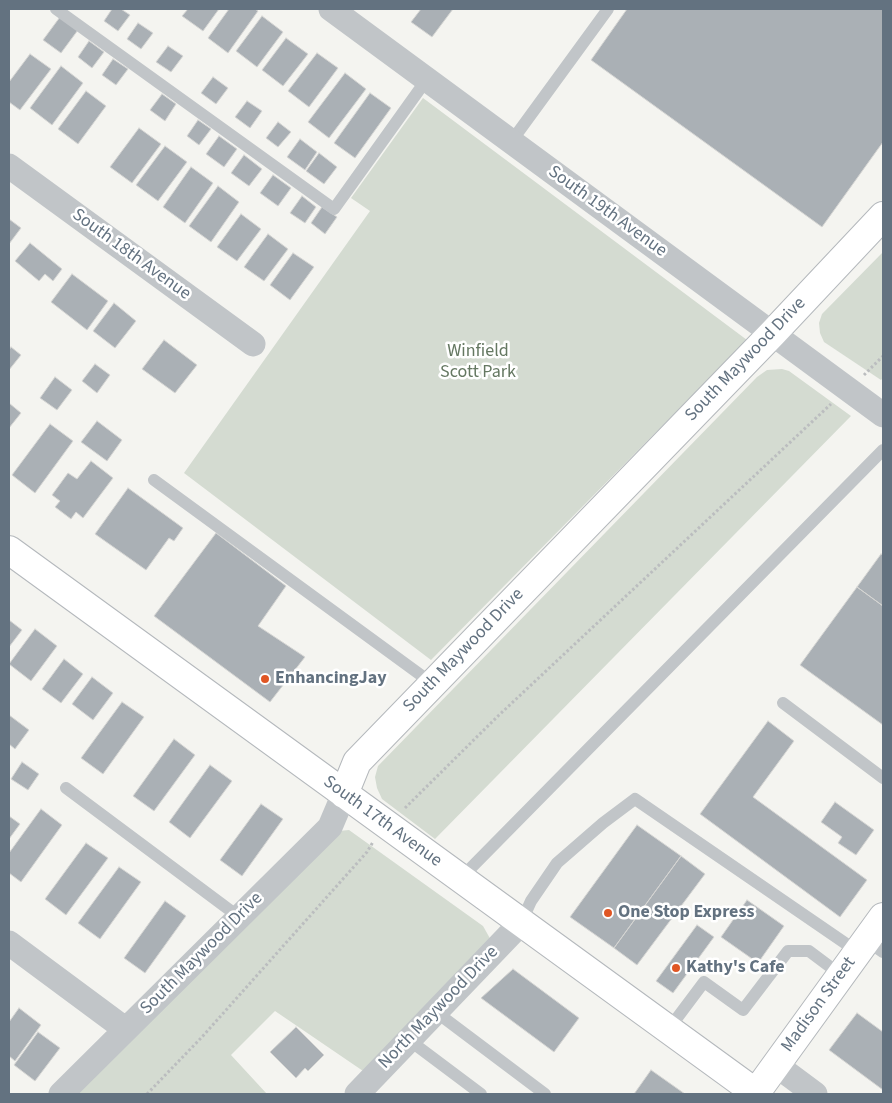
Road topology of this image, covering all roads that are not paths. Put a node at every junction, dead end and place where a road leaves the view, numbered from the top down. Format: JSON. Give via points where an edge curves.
{"nodes":[{"id":1,"x":56,"y":9,"type":"edge"},
{"id":2,"x":331,"y":9,"type":"edge"},
{"id":3,"x":608,"y":9,"type":"edge"},
{"id":4,"x":427,"y":79,"type":"junction"},
{"id":5,"x":511,"y":142,"type":"junction"},
{"id":6,"x":9,"y":166,"type":"edge"},
{"id":7,"x":883,"y":216,"type":"edge"},
{"id":8,"x":772,"y":334,"type":"junction"},
{"id":9,"x":253,"y":344,"type":"dead end"},
{"id":10,"x":883,"y":416,"type":"edge"},
{"id":11,"x":883,"y":450,"type":"edge"},
{"id":12,"x":154,"y":480,"type":"dead end"},
{"id":13,"x":9,"y":550,"type":"edge"},
{"id":14,"x":433,"y":684,"type":"junction"},
{"id":15,"x":783,"y":703,"type":"dead end"},
{"id":16,"x":883,"y":778,"type":"edge"},
{"id":17,"x":66,"y":788,"type":"dead end"},
{"id":18,"x":344,"y":794,"type":"junction"},
{"id":19,"x":460,"y":878,"type":"junction"},
{"id":20,"x":239,"y":917,"type":"junction"},
{"id":21,"x":883,"y":917,"type":"edge"},
{"id":22,"x":521,"y":923,"type":"junction"},
{"id":23,"x":9,"y":943,"type":"edge"},
{"id":24,"x":869,"y":948,"type":"edge"},
{"id":25,"x":841,"y":975,"type":"junction"},
{"id":26,"x":436,"y":1012,"type":"junction"},
{"id":27,"x":125,"y":1029,"type":"junction"},
{"id":28,"x":668,"y":1030,"type":"junction"},
{"id":29,"x":409,"y":1040,"type":"junction"},
{"id":30,"x":776,"y":1065,"type":"junction"},
{"id":31,"x":61,"y":1094,"type":"edge"},
{"id":32,"x":358,"y":1094,"type":"edge"},
{"id":33,"x":481,"y":1094,"type":"edge"},
{"id":34,"x":545,"y":1094,"type":"edge"},
{"id":35,"x":755,"y":1094,"type":"edge"},
{"id":36,"x":815,"y":1094,"type":"edge"}],
"edges":[{"from":1,"to":4,"type":"lane","via":[[334,209]]},
{"from":2,"to":4,"type":"street","name":"South 19th Avenue"},
{"from":3,"to":5,"type":"lane"},
{"from":4,"to":5,"type":"street","name":"South 19th Avenue"},
{"from":5,"to":8,"type":"street","name":"South 19th Avenue"},
{"from":6,"to":9,"type":"street","name":"South 18th Avenue"},
{"from":7,"to":8,"type":"street","name":"South Maywood Drive"},
{"from":8,"to":10,"type":"street","name":"South 19th Avenue"},
{"from":8,"to":14,"type":"street","name":"South Maywood Drive"},
{"from":11,"to":19,"type":"lane"},
{"from":12,"to":14,"type":"lane"},
{"from":13,"to":18,"type":"street","name":"South 17th Avenue"},
{"from":14,"to":18,"type":"street","name":"South Maywood Drive","via":[[357,762]]},
{"from":15,"to":16,"type":"lane"},
{"from":17,"to":20,"type":"lane"},
{"from":18,"to":19,"type":"street","name":"South 17th Avenue"},
{"from":18,"to":20,"type":"street","name":"South Maywood Drive","via":[[330,827]]},
{"from":19,"to":22,"type":"street","name":"South 17th Avenue"},
{"from":20,"to":27,"type":"street","name":"South Maywood Drive"},
{"from":21,"to":24,"type":"street","name":"Madison Street"},
{"from":22,"to":24,"type":"lane","via":[[531,901],[557,863],[635,799]]},
{"from":22,"to":26,"type":"street","name":"North Maywood Drive"},
{"from":22,"to":28,"type":"street","name":"South 17th Avenue"},
{"from":23,"to":27,"type":"street"},
{"from":24,"to":25,"type":"street","name":"Madison Street"},
{"from":25,"to":28,"type":"lane","via":[[810,951],[788,951],[743,1010],[704,982]]},
{"from":25,"to":30,"type":"street","name":"Madison Street"},
{"from":26,"to":29,"type":"street","name":"North Maywood Drive"},
{"from":26,"to":34,"type":"lane"},
{"from":27,"to":31,"type":"street","name":"South Maywood Drive"},
{"from":28,"to":35,"type":"street","name":"South 17th Avenue"},
{"from":29,"to":32,"type":"street","name":"North Maywood Drive"},
{"from":29,"to":33,"type":"lane"},
{"from":30,"to":35,"type":"street","name":"Madison Street"},
{"from":30,"to":36,"type":"street"}]}
